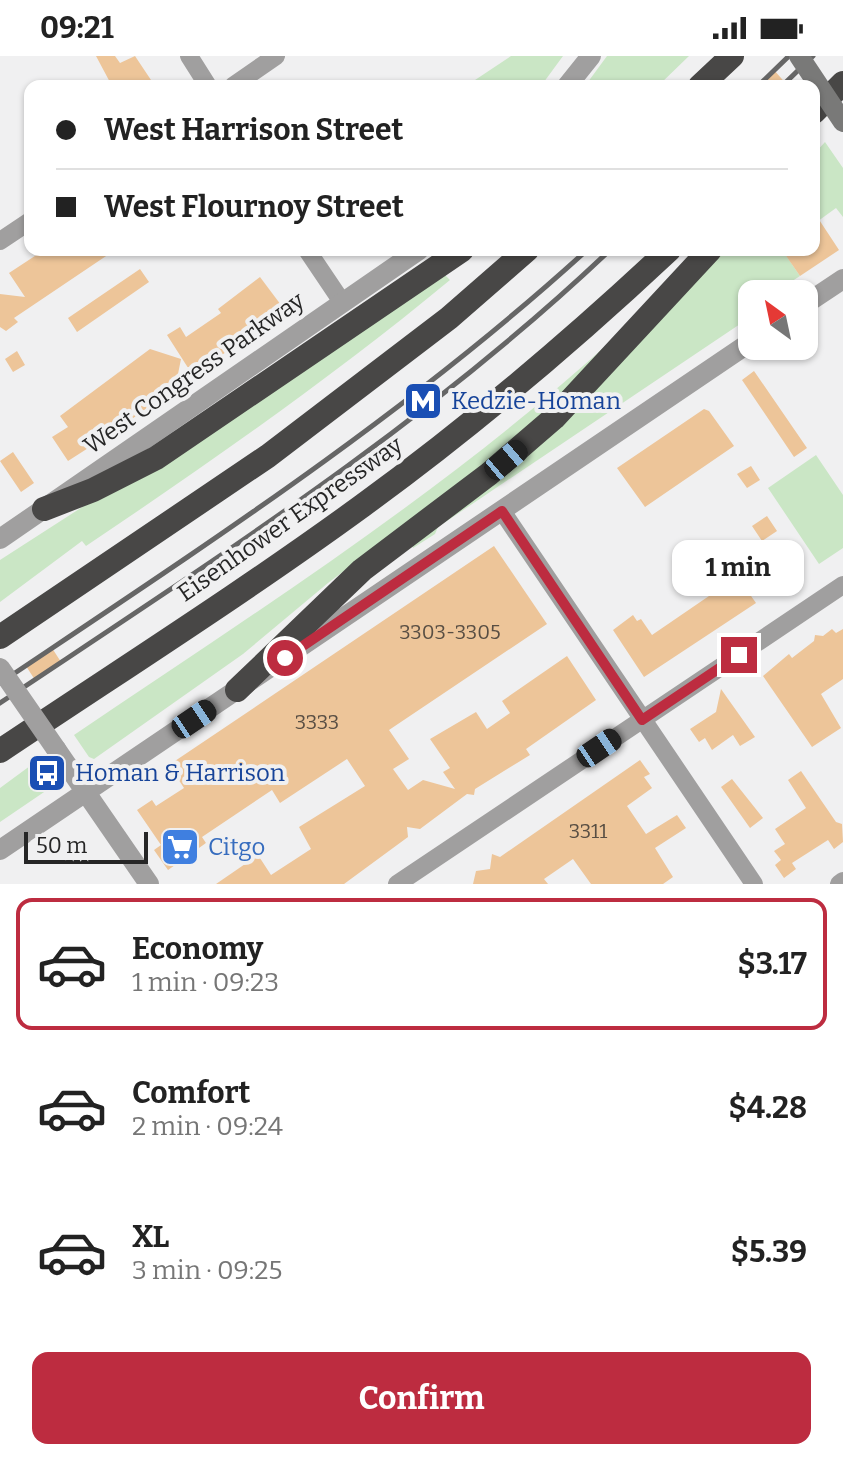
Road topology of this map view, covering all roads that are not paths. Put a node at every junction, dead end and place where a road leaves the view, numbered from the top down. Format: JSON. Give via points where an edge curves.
{"nodes":[{"id":1,"x":189,"y":56,"type":"edge"},
{"id":2,"x":276,"y":56,"type":"edge"},
{"id":3,"x":591,"y":56,"type":"edge"},
{"id":4,"x":732,"y":56,"type":"edge"},
{"id":5,"x":799,"y":56,"type":"edge"},
{"id":6,"x":204,"y":80,"type":"edge"},
{"id":7,"x":242,"y":80,"type":"edge"},
{"id":8,"x":572,"y":80,"type":"edge"},
{"id":9,"x":706,"y":80,"type":"edge"},
{"id":10,"x":815,"y":80,"type":"edge"},
{"id":11,"x":843,"y":83,"type":"edge"},
{"id":12,"x":820,"y":88,"type":"edge"},
{"id":13,"x":820,"y":106,"type":"edge"},
{"id":14,"x":843,"y":122,"type":"edge"},
{"id":15,"x":24,"y":223,"type":"edge"},
{"id":16,"x":3,"y":232,"type":"edge"},
{"id":17,"x":311,"y":256,"type":"edge"},
{"id":18,"x":410,"y":256,"type":"edge"},
{"id":19,"x":453,"y":256,"type":"edge"},
{"id":20,"x":520,"y":256,"type":"edge"},
{"id":21,"x":663,"y":256,"type":"edge"},
{"id":22,"x":704,"y":256,"type":"edge"},
{"id":23,"x":843,"y":279,"type":"edge"},
{"id":24,"x":818,"y":296,"type":"edge"},
{"id":25,"x":342,"y":302,"type":"junction"},
{"id":26,"x":738,"y":351,"type":"edge"},
{"id":27,"x":44,"y":509,"type":"junction"},
{"id":28,"x":502,"y":511,"type":"junction"},
{"id":29,"x":0,"y":539,"type":"edge"},
{"id":30,"x":843,"y":585,"type":"edge"},
{"id":31,"x":0,"y":637,"type":"edge"},
{"id":32,"x":0,"y":668,"type":"edge"},
{"id":33,"x":237,"y":690,"type":"junction"},
{"id":34,"x":642,"y":720,"type":"junction"},
{"id":35,"x":0,"y":751,"type":"edge"},
{"id":36,"x":86,"y":793,"type":"junction"},
{"id":37,"x":0,"y":850,"type":"edge"},
{"id":38,"x":149,"y":884,"type":"edge"},
{"id":39,"x":397,"y":884,"type":"edge"},
{"id":40,"x":754,"y":884,"type":"edge"}],
"edges":[{"from":1,"to":6,"type":"street"},
{"from":2,"to":7,"type":"street"},
{"from":3,"to":8,"type":"street"},
{"from":4,"to":9,"type":"highway"},
{"from":5,"to":10,"type":"main road","bridge":true},
{"from":11,"to":13,"type":"highway"},
{"from":12,"to":14,"type":"main road","bridge":true},
{"from":15,"to":16,"type":"street"},
{"from":17,"to":25,"type":"street"},
{"from":18,"to":25,"type":"street","name":"West Congress Parkway"},
{"from":19,"to":27,"type":"highway","via":[[156,458]]},
{"from":20,"to":31,"type":"highway","via":[[449,318],[268,456]]},
{"from":21,"to":35,"type":"highway","name":"Eisenhower Expressway","via":[[615,301],[372,498]]},
{"from":22,"to":33,"type":"highway","via":[[554,418],[362,570]]},
{"from":23,"to":24,"type":"street"},
{"from":25,"to":27,"type":"street","name":"West Congress Parkway"},
{"from":26,"to":28,"type":"street"},
{"from":27,"to":29,"type":"street","name":"West Congress Parkway"},
{"from":28,"to":33,"type":"street"},
{"from":28,"to":34,"type":"street"},
{"from":30,"to":34,"type":"street"},
{"from":32,"to":36,"type":"street","bridge":true},
{"from":33,"to":36,"type":"street"},
{"from":34,"to":39,"type":"street"},
{"from":34,"to":40,"type":"street"},
{"from":36,"to":37,"type":"street"},
{"from":36,"to":38,"type":"street"}]}
